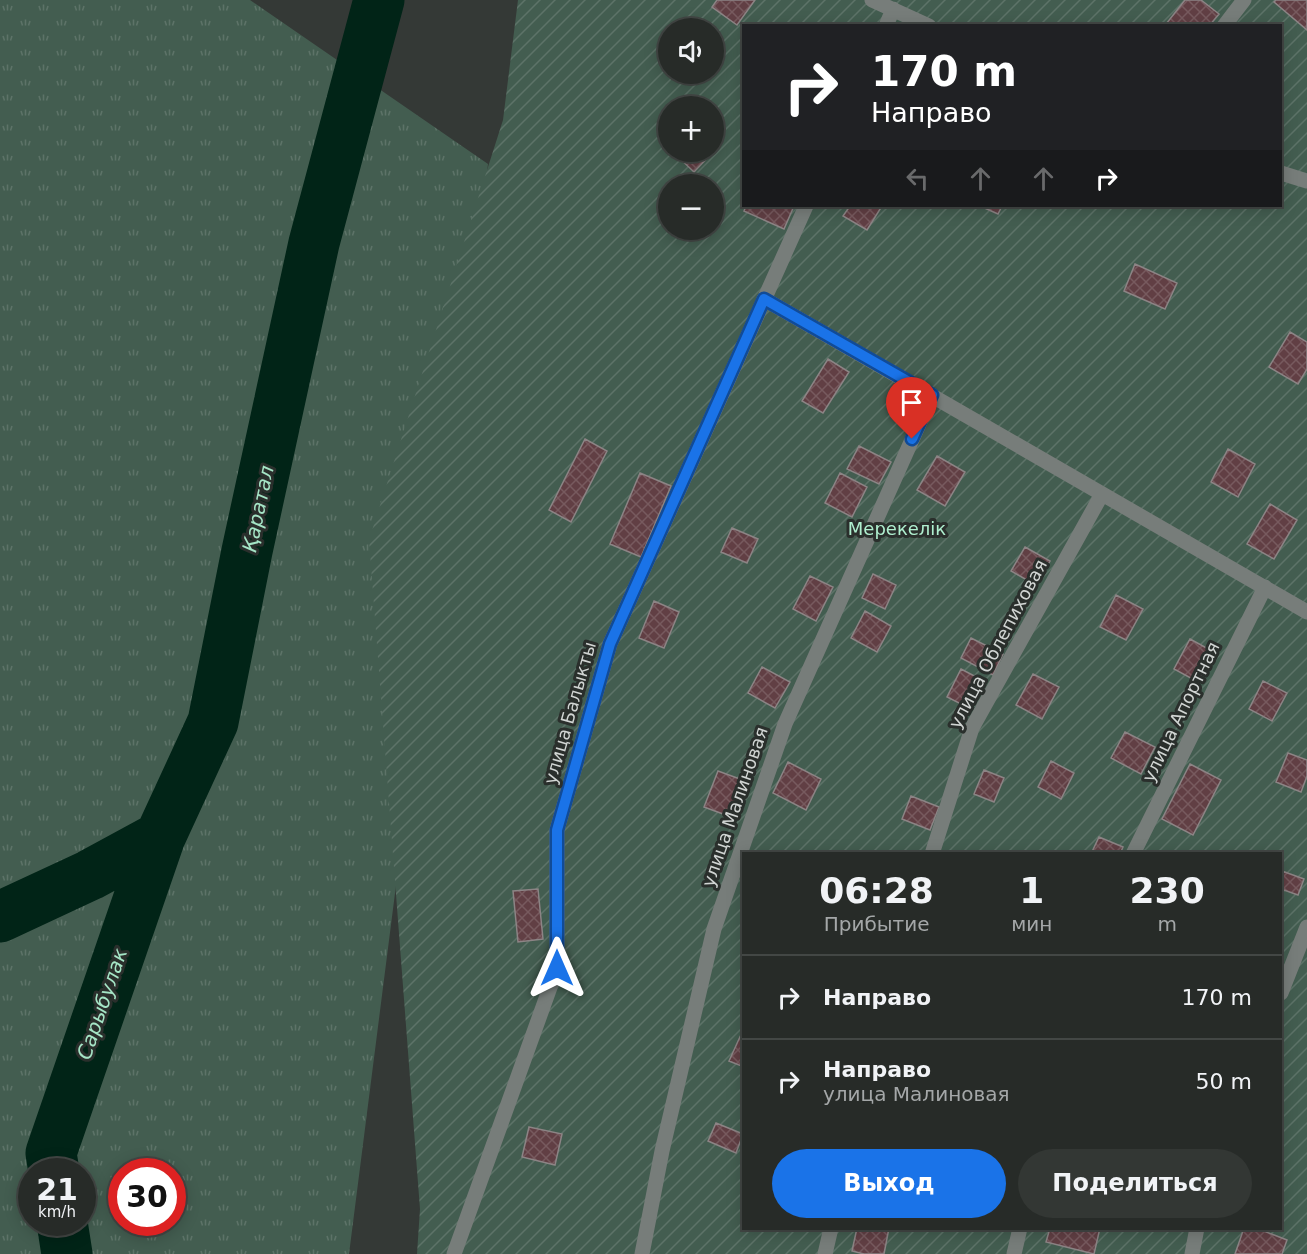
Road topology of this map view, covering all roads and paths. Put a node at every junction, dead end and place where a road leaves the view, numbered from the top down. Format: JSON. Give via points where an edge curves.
{"nodes":[{"id":1,"x":872,"y":0,"type":"edge"},
{"id":2,"x":1244,"y":0,"type":"edge"},
{"id":3,"x":893,"y":9,"type":"junction"},
{"id":4,"x":887,"y":24,"type":"edge"},
{"id":5,"x":925,"y":24,"type":"edge"},
{"id":6,"x":1226,"y":24,"type":"edge"},
{"id":7,"x":1282,"y":173,"type":"edge"},
{"id":8,"x":1307,"y":181,"type":"edge"},
{"id":9,"x":806,"y":207,"type":"edge"},
{"id":10,"x":764,"y":299,"type":"junction"},
{"id":11,"x":932,"y":395,"type":"junction"},
{"id":12,"x":1102,"y":494,"type":"junction"},
{"id":13,"x":1264,"y":588,"type":"junction"},
{"id":14,"x":1307,"y":612,"type":"edge"},
{"id":15,"x":933,"y":852,"type":"edge"},
{"id":16,"x":1134,"y":852,"type":"edge"},
{"id":17,"x":1307,"y":927,"type":"edge"},
{"id":18,"x":1282,"y":990,"type":"edge"},
{"id":19,"x":831,"y":1230,"type":"edge"},
{"id":20,"x":1020,"y":1230,"type":"edge"},
{"id":21,"x":1197,"y":1230,"type":"edge"},
{"id":22,"x":454,"y":1254,"type":"edge"},
{"id":23,"x":642,"y":1254,"type":"edge"},
{"id":24,"x":825,"y":1254,"type":"edge"},
{"id":25,"x":1014,"y":1254,"type":"edge"},
{"id":26,"x":1192,"y":1254,"type":"edge"}],
"edges":[{"from":1,"to":3,"type":"street"},
{"from":2,"to":6,"type":"street"},
{"from":3,"to":4,"type":"street"},
{"from":3,"to":5,"type":"street"},
{"from":7,"to":8,"type":"street"},
{"from":9,"to":10,"type":"street","name":"улица Балыкты"},
{"from":10,"to":11,"type":"street"},
{"from":10,"to":22,"type":"street","name":"улица Балыкты","via":[[610,644],[557,830],[557,968]]},
{"from":11,"to":12,"type":"street"},
{"from":11,"to":23,"type":"street","name":"улица Малиновая","via":[[785,724],[714,929]]},
{"from":12,"to":13,"type":"street"},
{"from":12,"to":15,"type":"street","name":"улица Облепиховая","via":[[972,728]]},
{"from":13,"to":14,"type":"street"},
{"from":13,"to":16,"type":"street","name":"улица Апортная"},
{"from":17,"to":18,"type":"street"},
{"from":19,"to":24,"type":"street"},
{"from":20,"to":25,"type":"street"},
{"from":21,"to":26,"type":"street"}]}
